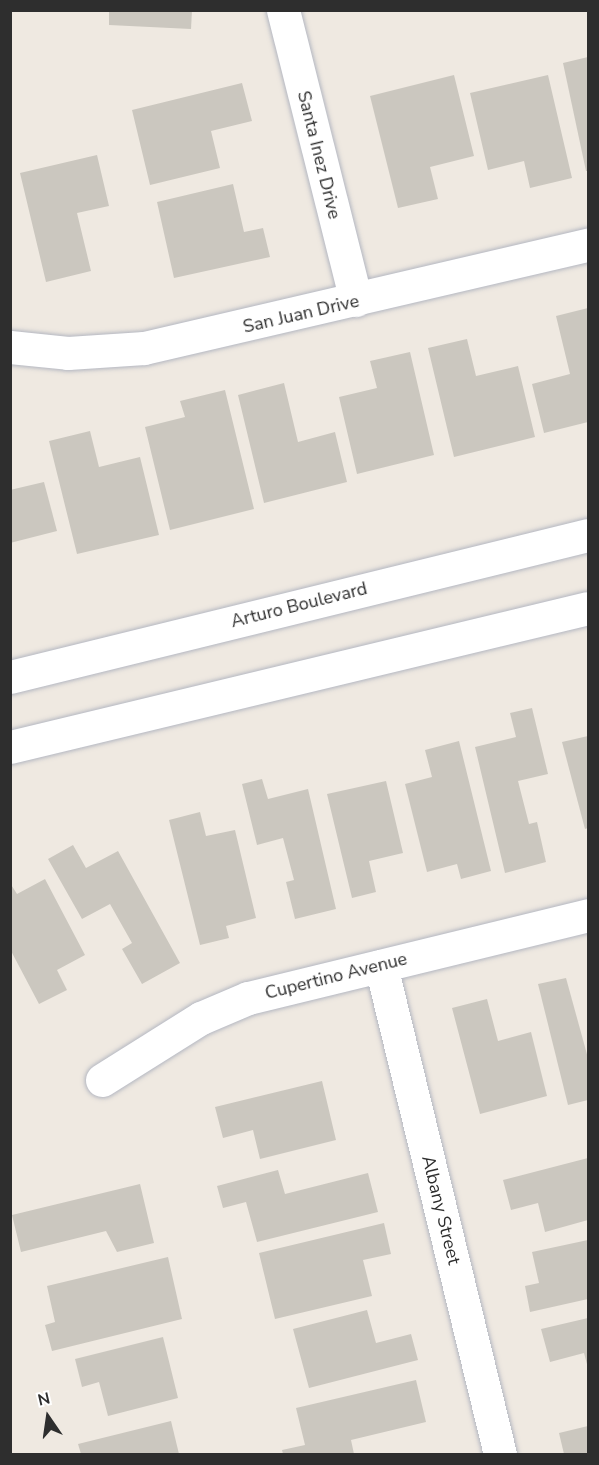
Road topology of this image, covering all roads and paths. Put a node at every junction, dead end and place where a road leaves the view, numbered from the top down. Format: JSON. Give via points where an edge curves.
{"nodes":[{"id":1,"x":283,"y":10,"type":"edge"},
{"id":2,"x":588,"y":245,"type":"edge"},
{"id":3,"x":356,"y":300,"type":"junction"},
{"id":4,"x":10,"y":347,"type":"edge"},
{"id":5,"x":588,"y":535,"type":"edge"},
{"id":6,"x":588,"y":608,"type":"edge"},
{"id":7,"x":10,"y":677,"type":"edge"},
{"id":8,"x":10,"y":747,"type":"edge"},
{"id":9,"x":588,"y":915,"type":"edge"},
{"id":10,"x":381,"y":966,"type":"junction"},
{"id":11,"x":102,"y":1080,"type":"dead end"},
{"id":12,"x":500,"y":1455,"type":"edge"}],
"edges":[{"from":1,"to":3,"type":"street","name":"Santa Inez Drive"},
{"from":2,"to":3,"type":"street","name":"San Juan Drive"},
{"from":3,"to":4,"type":"street","name":"San Juan Drive","via":[[144,348],[68,352]]},
{"from":5,"to":7,"type":"street","name":"Arturo Boulevard"},
{"from":6,"to":8,"type":"street"},
{"from":9,"to":10,"type":"street","name":"Cupertino Avenue"},
{"from":10,"to":11,"type":"street","name":"Cupertino Avenue","via":[[248,998],[201,1018]]},
{"from":10,"to":12,"type":"street","name":"Albany Street"}]}
